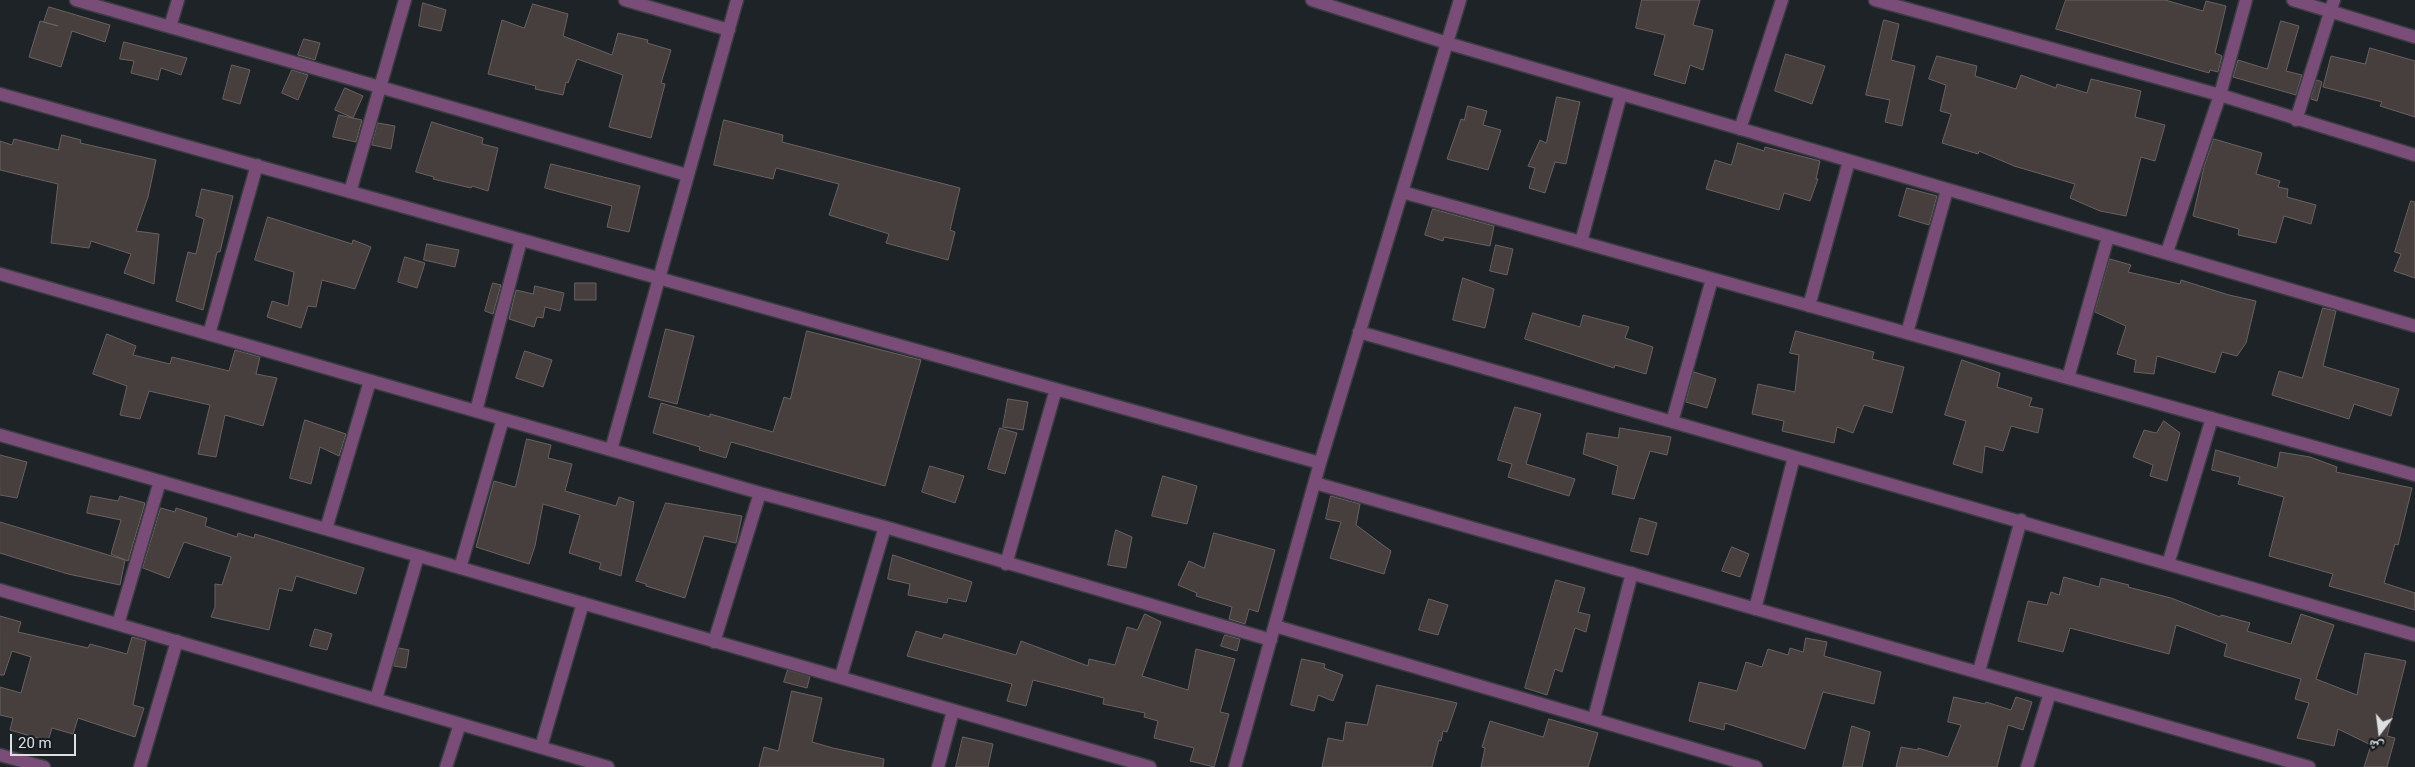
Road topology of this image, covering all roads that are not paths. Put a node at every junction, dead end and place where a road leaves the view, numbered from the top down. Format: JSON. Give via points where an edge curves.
{"nodes":[{"id":1,"x":76,"y":0,"type":"edge"},
{"id":2,"x":178,"y":0,"type":"edge"},
{"id":3,"x":405,"y":0,"type":"edge"},
{"id":4,"x":625,"y":0,"type":"edge"},
{"id":5,"x":737,"y":0,"type":"edge"},
{"id":6,"x":1312,"y":0,"type":"edge"},
{"id":7,"x":1460,"y":0,"type":"edge"},
{"id":8,"x":1782,"y":0,"type":"edge"},
{"id":9,"x":1875,"y":0,"type":"edge"},
{"id":10,"x":2246,"y":0,"type":"edge"},
{"id":11,"x":2293,"y":0,"type":"edge"},
{"id":12,"x":2332,"y":6,"type":"edge"},
{"id":13,"x":170,"y":27,"type":"junction"},
{"id":14,"x":728,"y":30,"type":"junction"},
{"id":15,"x":2415,"y":38,"type":"edge"},
{"id":16,"x":1447,"y":44,"type":"junction"},
{"id":17,"x":380,"y":87,"type":"junction"},
{"id":18,"x":0,"y":94,"type":"edge"},
{"id":19,"x":1621,"y":94,"type":"junction"},
{"id":20,"x":2220,"y":95,"type":"junction"},
{"id":21,"x":2296,"y":120,"type":"junction"},
{"id":22,"x":1740,"y":129,"type":"junction"},
{"id":23,"x":2415,"y":155,"type":"edge"},
{"id":24,"x":1849,"y":160,"type":"junction"},
{"id":25,"x":256,"y":165,"type":"junction"},
{"id":26,"x":687,"y":176,"type":"junction"},
{"id":27,"x":1947,"y":190,"type":"junction"},
{"id":28,"x":350,"y":192,"type":"junction"},
{"id":29,"x":1402,"y":192,"type":"junction"},
{"id":30,"x":2108,"y":236,"type":"junction"},
{"id":31,"x":521,"y":240,"type":"junction"},
{"id":32,"x":1581,"y":242,"type":"junction"},
{"id":33,"x":2166,"y":252,"type":"junction"},
{"id":34,"x":0,"y":274,"type":"edge"},
{"id":35,"x":659,"y":278,"type":"junction"},
{"id":36,"x":1712,"y":278,"type":"junction"},
{"id":37,"x":1809,"y":306,"type":"junction"},
{"id":38,"x":2415,"y":326,"type":"edge"},
{"id":39,"x":1360,"y":332,"type":"junction"},
{"id":40,"x":1907,"y":333,"type":"junction"},
{"id":41,"x":209,"y":334,"type":"junction"},
{"id":42,"x":2068,"y":378,"type":"junction"},
{"id":43,"x":370,"y":381,"type":"junction"},
{"id":44,"x":1056,"y":389,"type":"junction"},
{"id":45,"x":476,"y":411,"type":"junction"},
{"id":46,"x":2212,"y":418,"type":"junction"},
{"id":47,"x":503,"y":419,"type":"junction"},
{"id":48,"x":1672,"y":422,"type":"junction"},
{"id":49,"x":0,"y":435,"type":"edge"},
{"id":50,"x":611,"y":450,"type":"junction"},
{"id":51,"x":1794,"y":457,"type":"junction"},
{"id":52,"x":1320,"y":463,"type":"junction"},
{"id":53,"x":2415,"y":475,"type":"edge"},
{"id":54,"x":160,"y":481,"type":"junction"},
{"id":55,"x":1315,"y":483,"type":"junction"},
{"id":56,"x":760,"y":493,"type":"junction"},
{"id":57,"x":2021,"y":520,"type":"junction"},
{"id":58,"x":884,"y":527,"type":"junction"},
{"id":59,"x":326,"y":529,"type":"junction"},
{"id":60,"x":418,"y":556,"type":"junction"},
{"id":61,"x":1006,"y":564,"type":"junction"},
{"id":62,"x":2168,"y":564,"type":"junction"},
{"id":63,"x":460,"y":568,"type":"junction"},
{"id":64,"x":1632,"y":573,"type":"junction"},
{"id":65,"x":0,"y":590,"type":"edge"},
{"id":66,"x":583,"y":604,"type":"junction"},
{"id":67,"x":1755,"y":609,"type":"junction"},
{"id":68,"x":118,"y":624,"type":"junction"},
{"id":69,"x":1274,"y":626,"type":"junction"},
{"id":70,"x":2415,"y":634,"type":"edge"},
{"id":71,"x":1271,"y":640,"type":"junction"},
{"id":72,"x":177,"y":641,"type":"junction"},
{"id":73,"x":714,"y":642,"type":"junction"},
{"id":74,"x":1979,"y":671,"type":"junction"},
{"id":75,"x":841,"y":676,"type":"junction"},
{"id":76,"x":2050,"y":693,"type":"junction"},
{"id":77,"x":376,"y":699,"type":"junction"},
{"id":78,"x":953,"y":710,"type":"junction"},
{"id":79,"x":1594,"y":718,"type":"junction"},
{"id":80,"x":460,"y":724,"type":"junction"},
{"id":81,"x":542,"y":748,"type":"junction"},
{"id":82,"x":1713,"y":754,"type":"junction"},
{"id":83,"x":0,"y":755,"type":"edge"},
{"id":84,"x":44,"y":767,"type":"edge"},
{"id":85,"x":140,"y":767,"type":"edge"},
{"id":86,"x":446,"y":767,"type":"edge"},
{"id":87,"x":608,"y":767,"type":"edge"},
{"id":88,"x":938,"y":767,"type":"edge"},
{"id":89,"x":1150,"y":767,"type":"edge"},
{"id":90,"x":1235,"y":767,"type":"edge"},
{"id":91,"x":1710,"y":767,"type":"edge"},
{"id":92,"x":1756,"y":767,"type":"edge"},
{"id":93,"x":2027,"y":767,"type":"edge"},
{"id":94,"x":2308,"y":767,"type":"edge"}],
"edges":[{"from":1,"to":13,"type":"street"},
{"from":2,"to":13,"type":"street"},
{"from":3,"to":17,"type":"street"},
{"from":4,"to":14,"type":"street"},
{"from":5,"to":14,"type":"street"},
{"from":6,"to":16,"type":"street"},
{"from":7,"to":16,"type":"street"},
{"from":8,"to":22,"type":"street"},
{"from":9,"to":20,"type":"street"},
{"from":10,"to":20,"type":"street"},
{"from":11,"to":12,"type":"street"},
{"from":12,"to":15,"type":"street"},
{"from":12,"to":21,"type":"street"},
{"from":13,"to":17,"type":"street"},
{"from":14,"to":26,"type":"street"},
{"from":16,"to":19,"type":"street"},
{"from":16,"to":29,"type":"street"},
{"from":17,"to":26,"type":"street"},
{"from":17,"to":28,"type":"street"},
{"from":18,"to":25,"type":"street"},
{"from":19,"to":22,"type":"street"},
{"from":19,"to":32,"type":"street"},
{"from":20,"to":21,"type":"street"},
{"from":20,"to":33,"type":"street"},
{"from":21,"to":23,"type":"street"},
{"from":22,"to":24,"type":"street"},
{"from":24,"to":27,"type":"street"},
{"from":24,"to":37,"type":"street"},
{"from":25,"to":28,"type":"street"},
{"from":25,"to":41,"type":"street"},
{"from":26,"to":35,"type":"street"},
{"from":27,"to":30,"type":"street"},
{"from":27,"to":40,"type":"street"},
{"from":28,"to":31,"type":"street"},
{"from":29,"to":32,"type":"street"},
{"from":29,"to":39,"type":"street"},
{"from":30,"to":33,"type":"street"},
{"from":30,"to":42,"type":"street"},
{"from":31,"to":35,"type":"street"},
{"from":31,"to":45,"type":"street"},
{"from":32,"to":36,"type":"street"},
{"from":33,"to":38,"type":"street"},
{"from":34,"to":41,"type":"street"},
{"from":35,"to":44,"type":"street"},
{"from":35,"to":50,"type":"street"},
{"from":36,"to":37,"type":"street"},
{"from":36,"to":48,"type":"street"},
{"from":37,"to":40,"type":"street"},
{"from":39,"to":48,"type":"street"},
{"from":39,"to":52,"type":"street"},
{"from":40,"to":42,"type":"street"},
{"from":41,"to":43,"type":"street"},
{"from":42,"to":46,"type":"street"},
{"from":43,"to":45,"type":"street"},
{"from":43,"to":59,"type":"street"},
{"from":44,"to":52,"type":"street"},
{"from":44,"to":61,"type":"street"},
{"from":45,"to":47,"type":"street"},
{"from":46,"to":53,"type":"street"},
{"from":46,"to":62,"type":"street"},
{"from":47,"to":50,"type":"street"},
{"from":47,"to":63,"type":"street"},
{"from":48,"to":51,"type":"street"},
{"from":49,"to":54,"type":"street"},
{"from":50,"to":56,"type":"street"},
{"from":51,"to":57,"type":"street"},
{"from":51,"to":67,"type":"street"},
{"from":52,"to":55,"type":"street"},
{"from":54,"to":59,"type":"street"},
{"from":54,"to":68,"type":"street"},
{"from":55,"to":64,"type":"street"},
{"from":55,"to":69,"type":"street"},
{"from":56,"to":58,"type":"street"},
{"from":56,"to":73,"type":"street"},
{"from":57,"to":62,"type":"street"},
{"from":57,"to":74,"type":"street"},
{"from":58,"to":61,"type":"street"},
{"from":58,"to":75,"type":"street"},
{"from":59,"to":60,"type":"street"},
{"from":60,"to":63,"type":"street"},
{"from":60,"to":77,"type":"street"},
{"from":61,"to":71,"type":"street"},
{"from":62,"to":70,"type":"street"},
{"from":63,"to":66,"type":"street"},
{"from":64,"to":67,"type":"street"},
{"from":64,"to":79,"type":"street"},
{"from":65,"to":68,"type":"street"},
{"from":66,"to":73,"type":"street"},
{"from":66,"to":81,"type":"street"},
{"from":67,"to":74,"type":"street"},
{"from":68,"to":72,"type":"street"},
{"from":69,"to":71,"type":"street"},
{"from":69,"to":79,"type":"street"},
{"from":71,"to":90,"type":"street"},
{"from":72,"to":77,"type":"street"},
{"from":72,"to":85,"type":"street"},
{"from":73,"to":75,"type":"street"},
{"from":74,"to":76,"type":"street"},
{"from":75,"to":78,"type":"street"},
{"from":76,"to":93,"type":"street"},
{"from":76,"to":94,"type":"street"},
{"from":77,"to":80,"type":"street"},
{"from":78,"to":88,"type":"street"},
{"from":78,"to":89,"type":"street"},
{"from":79,"to":82,"type":"street"},
{"from":80,"to":81,"type":"street"},
{"from":80,"to":86,"type":"street"},
{"from":81,"to":87,"type":"street"},
{"from":82,"to":91,"type":"street"},
{"from":82,"to":92,"type":"street"},
{"from":83,"to":84,"type":"street"}]}
